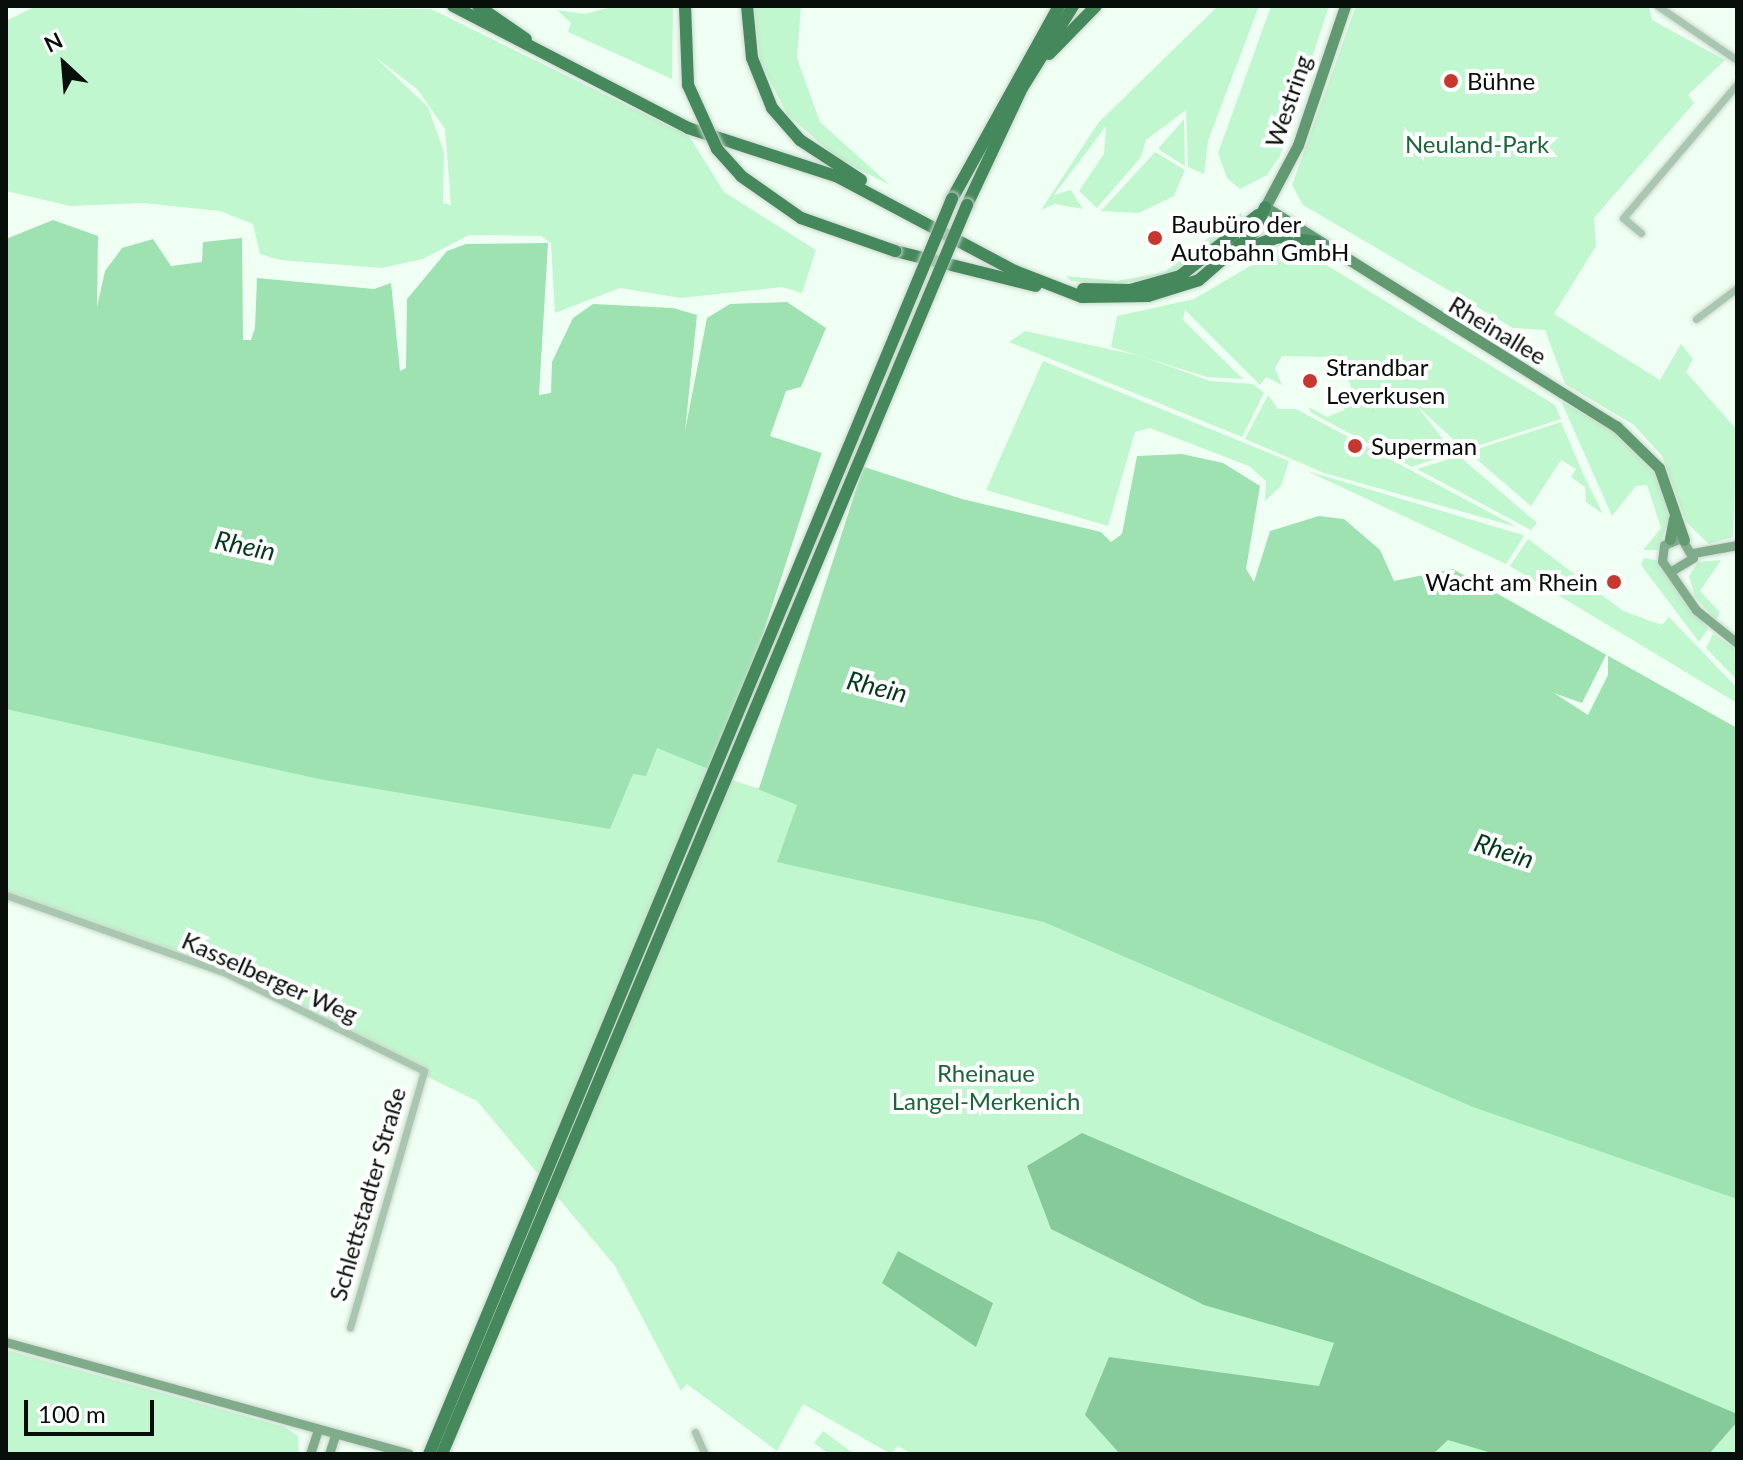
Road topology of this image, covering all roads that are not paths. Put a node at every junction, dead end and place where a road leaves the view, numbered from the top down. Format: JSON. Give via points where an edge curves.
{"nodes":[{"id":1,"x":453,"y":6,"type":"edge"},
{"id":2,"x":478,"y":6,"type":"edge"},
{"id":3,"x":685,"y":6,"type":"edge"},
{"id":4,"x":747,"y":6,"type":"edge"},
{"id":5,"x":1059,"y":6,"type":"edge"},
{"id":6,"x":1073,"y":6,"type":"edge"},
{"id":7,"x":1096,"y":6,"type":"edge"},
{"id":8,"x":1345,"y":6,"type":"edge"},
{"id":9,"x":1658,"y":6,"type":"edge"},
{"id":10,"x":1737,"y":60,"type":"edge"},
{"id":11,"x":1737,"y":84,"type":"edge"},
{"id":12,"x":1022,"y":88,"type":"junction"},
{"id":13,"x":861,"y":180,"type":"junction"},
{"id":14,"x":1265,"y":207,"type":"junction"},
{"id":15,"x":1641,"y":233,"type":"dead end"},
{"id":16,"x":1316,"y":242,"type":"junction"},
{"id":17,"x":1221,"y":264,"type":"junction"},
{"id":18,"x":1737,"y":288,"type":"edge"},
{"id":19,"x":1069,"y":293,"type":"junction"},
{"id":20,"x":1696,"y":319,"type":"dead end"},
{"id":21,"x":1674,"y":518,"type":"junction"},
{"id":22,"x":1670,"y":539,"type":"junction"},
{"id":23,"x":1684,"y":540,"type":"junction"},
{"id":24,"x":1737,"y":545,"type":"edge"},
{"id":25,"x":1693,"y":553,"type":"junction"},
{"id":26,"x":1679,"y":570,"type":"junction"},
{"id":27,"x":1737,"y":643,"type":"edge"},
{"id":28,"x":6,"y":895,"type":"edge"},
{"id":29,"x":424,"y":1071,"type":"joint"},
{"id":30,"x":350,"y":1328,"type":"dead end"},
{"id":31,"x":6,"y":1342,"type":"edge"},
{"id":32,"x":318,"y":1429,"type":"junction"},
{"id":33,"x":695,"y":1432,"type":"dead end"},
{"id":34,"x":335,"y":1435,"type":"junction"},
{"id":35,"x":310,"y":1454,"type":"edge"},
{"id":36,"x":329,"y":1454,"type":"edge"},
{"id":37,"x":409,"y":1454,"type":"edge"},
{"id":38,"x":429,"y":1454,"type":"edge"},
{"id":39,"x":442,"y":1454,"type":"edge"},
{"id":40,"x":705,"y":1454,"type":"edge"}],
"edges":[{"from":1,"to":19,"type":"highway","via":[[688,128],[836,176]]},
{"from":2,"to":13,"type":"highway","via":[[556,57],[680,119]]},
{"from":3,"to":19,"type":"highway","bridge":true,"via":[[688,85],[717,149],[741,176],[801,218],[895,251]]},
{"from":4,"to":13,"type":"highway","via":[[752,58],[772,108],[800,140]]},
{"from":5,"to":38,"type":"highway","bridge":true,"via":[[952,199]]},
{"from":6,"to":12,"type":"highway"},
{"from":7,"to":12,"type":"highway"},
{"from":8,"to":14,"type":"main road","name":"Westring","via":[[1295,153]]},
{"from":9,"to":10,"type":"street"},
{"from":11,"to":15,"type":"street","via":[[1623,218]]},
{"from":12,"to":39,"type":"highway","bridge":true,"via":[[967,205]]},
{"from":13,"to":14,"type":"highway","via":[[1020,267],[1091,290],[1130,290],[1180,276]]},
{"from":14,"to":16,"type":"main road","name":"Rheinallee"},
{"from":14,"to":17,"type":"highway","via":[[1254,232]]},
{"from":16,"to":17,"type":"highway","via":[[1261,240]]},
{"from":16,"to":21,"type":"main road","name":"Rheinallee","via":[[1616,426],[1659,468]]},
{"from":17,"to":19,"type":"highway","via":[[1148,296]]},
{"from":18,"to":20,"type":"street"},
{"from":21,"to":22,"type":"main road","name":"Rheinallee"},
{"from":21,"to":23,"type":"main road","name":"Rheinallee"},
{"from":22,"to":23,"type":"street"},
{"from":22,"to":26,"type":"street","name":"Rheinallee","via":[[1661,556]]},
{"from":23,"to":25,"type":"street","name":"Rheinallee"},
{"from":24,"to":25,"type":"street"},
{"from":25,"to":26,"type":"street"},
{"from":26,"to":27,"type":"street","name":"Rheinallee","via":[[1686,592],[1706,620]]},
{"from":28,"to":29,"type":"street","name":"Kasselberger Weg","via":[[226,973]]},
{"from":29,"to":30,"type":"street","name":"Schlettstadter Straße"},
{"from":31,"to":32,"type":"street"},
{"from":32,"to":34,"type":"street"},
{"from":32,"to":35,"type":"street"},
{"from":33,"to":40,"type":"street"},
{"from":34,"to":36,"type":"street"},
{"from":34,"to":37,"type":"street"}]}
